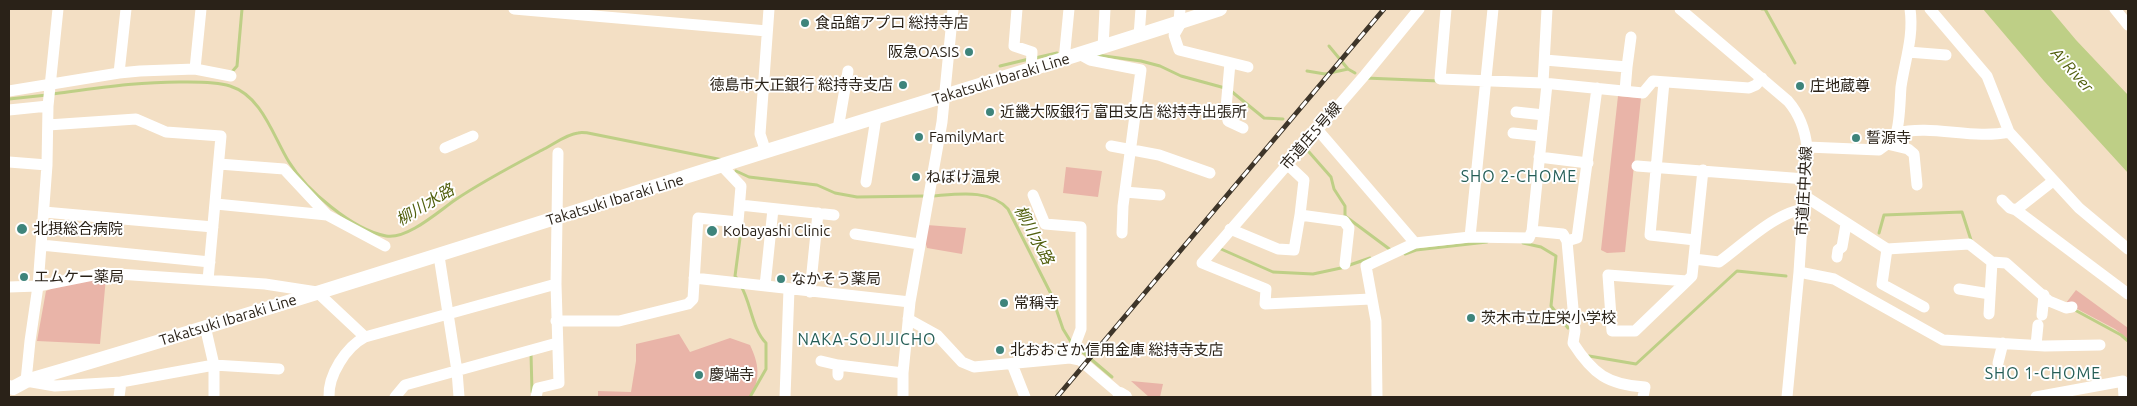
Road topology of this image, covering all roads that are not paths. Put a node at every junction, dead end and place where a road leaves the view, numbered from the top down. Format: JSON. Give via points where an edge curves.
{"nodes":[{"id":1,"x":58,"y":9,"type":"edge"},
{"id":2,"x":126,"y":9,"type":"edge"},
{"id":3,"x":200,"y":9,"type":"edge"},
{"id":4,"x":514,"y":9,"type":"edge"},
{"id":5,"x":769,"y":9,"type":"edge"},
{"id":6,"x":952,"y":9,"type":"edge"},
{"id":7,"x":1017,"y":9,"type":"edge"},
{"id":8,"x":1069,"y":9,"type":"edge"},
{"id":9,"x":1105,"y":9,"type":"edge"},
{"id":10,"x":1141,"y":9,"type":"edge"},
{"id":11,"x":1220,"y":9,"type":"edge"},
{"id":12,"x":1419,"y":9,"type":"edge"},
{"id":13,"x":1446,"y":9,"type":"edge"},
{"id":14,"x":1493,"y":9,"type":"edge"},
{"id":15,"x":1547,"y":9,"type":"edge"},
{"id":16,"x":1680,"y":9,"type":"edge"},
{"id":17,"x":1910,"y":9,"type":"edge"},
{"id":18,"x":1930,"y":9,"type":"edge"},
{"id":19,"x":2115,"y":9,"type":"edge"},
{"id":20,"x":1180,"y":17,"type":"edge"},
{"id":21,"x":2128,"y":25,"type":"edge"},
{"id":22,"x":767,"y":31,"type":"junction"},
{"id":23,"x":1139,"y":36,"type":"junction"},
{"id":24,"x":1631,"y":37,"type":"dead end"},
{"id":25,"x":1103,"y":48,"type":"junction"},
{"id":26,"x":1908,"y":52,"type":"junction"},
{"id":27,"x":1081,"y":55,"type":"junction"},
{"id":28,"x":1946,"y":55,"type":"dead end"},
{"id":29,"x":1064,"y":60,"type":"junction"},
{"id":30,"x":1545,"y":60,"type":"junction"},
{"id":31,"x":1230,"y":63,"type":"junction"},
{"id":32,"x":1248,"y":66,"type":"dead end"},
{"id":33,"x":1628,"y":66,"type":"junction"},
{"id":34,"x":195,"y":69,"type":"junction"},
{"id":35,"x":1031,"y":70,"type":"junction"},
{"id":36,"x":848,"y":71,"type":"dead end"},
{"id":37,"x":119,"y":73,"type":"junction"},
{"id":38,"x":231,"y":76,"type":"dead end"},
{"id":39,"x":1762,"y":78,"type":"junction"},
{"id":40,"x":1486,"y":80,"type":"junction"},
{"id":41,"x":1664,"y":82,"type":"junction"},
{"id":42,"x":1545,"y":84,"type":"junction"},
{"id":43,"x":50,"y":86,"type":"junction"},
{"id":44,"x":1597,"y":88,"type":"junction"},
{"id":45,"x":9,"y":91,"type":"edge"},
{"id":46,"x":1625,"y":91,"type":"junction"},
{"id":47,"x":944,"y":96,"type":"junction"},
{"id":48,"x":48,"y":104,"type":"junction"},
{"id":49,"x":9,"y":110,"type":"edge"},
{"id":50,"x":1516,"y":112,"type":"dead end"},
{"id":51,"x":1544,"y":115,"type":"junction"},
{"id":52,"x":876,"y":118,"type":"junction"},
{"id":53,"x":48,"y":125,"type":"junction"},
{"id":54,"x":1242,"y":128,"type":"dead end"},
{"id":55,"x":838,"y":129,"type":"junction"},
{"id":56,"x":1317,"y":129,"type":"junction"},
{"id":57,"x":2009,"y":132,"type":"junction"},
{"id":58,"x":1513,"y":133,"type":"dead end"},
{"id":59,"x":1896,"y":133,"type":"junction"},
{"id":60,"x":1541,"y":136,"type":"junction"},
{"id":61,"x":474,"y":138,"type":"dead end"},
{"id":62,"x":1887,"y":144,"type":"junction"},
{"id":63,"x":1112,"y":146,"type":"dead end"},
{"id":64,"x":1807,"y":147,"type":"junction"},
{"id":65,"x":445,"y":148,"type":"dead end"},
{"id":66,"x":1130,"y":150,"type":"junction"},
{"id":67,"x":766,"y":152,"type":"junction"},
{"id":68,"x":558,"y":153,"type":"dead end"},
{"id":69,"x":1539,"y":157,"type":"junction"},
{"id":70,"x":9,"y":162,"type":"edge"},
{"id":71,"x":219,"y":164,"type":"junction"},
{"id":72,"x":1287,"y":164,"type":"junction"},
{"id":73,"x":1588,"y":164,"type":"junction"},
{"id":74,"x":47,"y":165,"type":"junction"},
{"id":75,"x":1637,"y":166,"type":"dead end"},
{"id":76,"x":723,"y":167,"type":"junction"},
{"id":77,"x":1657,"y":167,"type":"junction"},
{"id":78,"x":868,"y":170,"type":"junction"},
{"id":79,"x":1703,"y":170,"type":"junction"},
{"id":80,"x":880,"y":172,"type":"dead end"},
{"id":81,"x":1210,"y":174,"type":"dead end"},
{"id":82,"x":1805,"y":179,"type":"junction"},
{"id":83,"x":2053,"y":181,"type":"junction"},
{"id":84,"x":866,"y":182,"type":"dead end"},
{"id":85,"x":1917,"y":185,"type":"dead end"},
{"id":86,"x":1125,"y":192,"type":"junction"},
{"id":87,"x":1033,"y":195,"type":"dead end"},
{"id":88,"x":1160,"y":195,"type":"dead end"},
{"id":89,"x":1803,"y":195,"type":"junction"},
{"id":90,"x":2002,"y":200,"type":"dead end"},
{"id":91,"x":216,"y":204,"type":"junction"},
{"id":92,"x":740,"y":205,"type":"junction"},
{"id":93,"x":773,"y":209,"type":"junction"},
{"id":94,"x":1803,"y":210,"type":"junction"},
{"id":95,"x":2016,"y":210,"type":"junction"},
{"id":96,"x":44,"y":212,"type":"junction"},
{"id":97,"x":818,"y":213,"type":"junction"},
{"id":98,"x":327,"y":215,"type":"junction"},
{"id":99,"x":834,"y":215,"type":"dead end"},
{"id":100,"x":1300,"y":215,"type":"junction"},
{"id":101,"x":557,"y":218,"type":"junction"},
{"id":102,"x":1846,"y":224,"type":"junction"},
{"id":103,"x":213,"y":227,"type":"junction"},
{"id":104,"x":1230,"y":229,"type":"junction"},
{"id":105,"x":1532,"y":231,"type":"junction"},
{"id":106,"x":855,"y":234,"type":"dead end"},
{"id":107,"x":1122,"y":234,"type":"dead end"},
{"id":108,"x":1470,"y":237,"type":"junction"},
{"id":109,"x":1695,"y":240,"type":"junction"},
{"id":110,"x":1567,"y":241,"type":"junction"},
{"id":111,"x":1415,"y":243,"type":"junction"},
{"id":112,"x":919,"y":244,"type":"junction"},
{"id":113,"x":41,"y":245,"type":"junction"},
{"id":114,"x":385,"y":246,"type":"dead end"},
{"id":115,"x":1887,"y":249,"type":"junction"},
{"id":116,"x":2128,"y":249,"type":"edge"},
{"id":117,"x":439,"y":256,"type":"junction"},
{"id":118,"x":1836,"y":257,"type":"dead end"},
{"id":119,"x":1694,"y":259,"type":"junction"},
{"id":120,"x":210,"y":262,"type":"junction"},
{"id":121,"x":1992,"y":262,"type":"junction"},
{"id":122,"x":1345,"y":264,"type":"dead end"},
{"id":123,"x":1799,"y":272,"type":"junction"},
{"id":124,"x":694,"y":278,"type":"junction"},
{"id":125,"x":208,"y":280,"type":"junction"},
{"id":126,"x":1687,"y":281,"type":"junction"},
{"id":127,"x":556,"y":284,"type":"junction"},
{"id":128,"x":38,"y":286,"type":"junction"},
{"id":129,"x":765,"y":286,"type":"junction"},
{"id":130,"x":9,"y":288,"type":"edge"},
{"id":131,"x":789,"y":289,"type":"junction"},
{"id":132,"x":1959,"y":289,"type":"dead end"},
{"id":133,"x":317,"y":292,"type":"junction"},
{"id":134,"x":810,"y":292,"type":"junction"},
{"id":135,"x":1990,"y":294,"type":"junction"},
{"id":136,"x":2128,"y":294,"type":"edge"},
{"id":137,"x":2044,"y":295,"type":"junction"},
{"id":138,"x":1371,"y":299,"type":"junction"},
{"id":139,"x":910,"y":302,"type":"junction"},
{"id":140,"x":1924,"y":307,"type":"dead end"},
{"id":141,"x":2069,"y":307,"type":"dead end"},
{"id":142,"x":1989,"y":314,"type":"dead end"},
{"id":143,"x":447,"y":315,"type":"junction"},
{"id":144,"x":908,"y":319,"type":"junction"},
{"id":145,"x":556,"y":321,"type":"junction"},
{"id":146,"x":205,"y":326,"type":"junction"},
{"id":147,"x":365,"y":337,"type":"junction"},
{"id":148,"x":557,"y":343,"type":"junction"},
{"id":149,"x":2003,"y":343,"type":"junction"},
{"id":150,"x":2036,"y":345,"type":"junction"},
{"id":151,"x":2100,"y":345,"type":"dead end"},
{"id":152,"x":1070,"y":358,"type":"junction"},
{"id":153,"x":821,"y":361,"type":"dead end"},
{"id":154,"x":1998,"y":363,"type":"dead end"},
{"id":155,"x":1012,"y":364,"type":"junction"},
{"id":156,"x":214,"y":365,"type":"junction"},
{"id":157,"x":279,"y":369,"type":"dead end"},
{"id":158,"x":457,"y":371,"type":"junction"},
{"id":159,"x":903,"y":373,"type":"junction"},
{"id":160,"x":26,"y":381,"type":"junction"},
{"id":161,"x":122,"y":382,"type":"junction"},
{"id":162,"x":10,"y":391,"type":"edge"},
{"id":163,"x":1121,"y":396,"type":"edge"},
{"id":164,"x":119,"y":397,"type":"edge"},
{"id":165,"x":214,"y":397,"type":"edge"},
{"id":166,"x":329,"y":397,"type":"edge"},
{"id":167,"x":395,"y":397,"type":"edge"},
{"id":168,"x":458,"y":397,"type":"edge"},
{"id":169,"x":536,"y":397,"type":"edge"},
{"id":170,"x":786,"y":397,"type":"edge"},
{"id":171,"x":902,"y":397,"type":"edge"},
{"id":172,"x":1025,"y":397,"type":"edge"},
{"id":173,"x":1377,"y":397,"type":"edge"},
{"id":174,"x":1643,"y":397,"type":"edge"},
{"id":175,"x":1787,"y":397,"type":"edge"},
{"id":176,"x":2036,"y":397,"type":"edge"},
{"id":177,"x":2124,"y":397,"type":"edge"}],
"edges":[{"from":1,"to":43,"type":"street"},
{"from":2,"to":37,"type":"street"},
{"from":3,"to":34,"type":"street"},
{"from":4,"to":22,"type":"street"},
{"from":5,"to":22,"type":"street"},
{"from":6,"to":47,"type":"street"},
{"from":7,"to":35,"type":"street","via":[[1014,46],[1032,52]]},
{"from":8,"to":29,"type":"street"},
{"from":9,"to":25,"type":"street"},
{"from":10,"to":23,"type":"street"},
{"from":11,"to":20,"type":"main road","name":"Takatsuki Ibaraki Line"},
{"from":12,"to":56,"type":"street","name":"市道庄5号線"},
{"from":13,"to":40,"type":"street","via":[[1440,79]]},
{"from":14,"to":40,"type":"street"},
{"from":15,"to":30,"type":"street"},
{"from":16,"to":39,"type":"street","name":"市道庄中央線"},
{"from":17,"to":26,"type":"street","via":[[1912,22]]},
{"from":18,"to":57,"type":"street","via":[[1987,76]]},
{"from":19,"to":21,"type":"street"},
{"from":20,"to":23,"type":"main road","name":"Takatsuki Ibaraki Line"},
{"from":20,"to":31,"type":"street","via":[[1174,34],[1178,50]]},
{"from":22,"to":67,"type":"street","via":[[760,134]]},
{"from":23,"to":25,"type":"main road","name":"Takatsuki Ibaraki Line"},
{"from":24,"to":33,"type":"street"},
{"from":25,"to":27,"type":"main road","name":"Takatsuki Ibaraki Line"},
{"from":26,"to":28,"type":"street"},
{"from":26,"to":59,"type":"street"},
{"from":27,"to":29,"type":"main road","name":"Takatsuki Ibaraki Line"},
{"from":27,"to":66,"type":"street","via":[[1090,60],[1141,70]]},
{"from":29,"to":35,"type":"main road","name":"Takatsuki Ibaraki Line"},
{"from":30,"to":33,"type":"street"},
{"from":30,"to":42,"type":"street"},
{"from":31,"to":32,"type":"street"},
{"from":31,"to":54,"type":"street","via":[[1228,121]]},
{"from":33,"to":46,"type":"street"},
{"from":34,"to":37,"type":"street"},
{"from":34,"to":38,"type":"street"},
{"from":35,"to":47,"type":"main road","name":"Takatsuki Ibaraki Line"},
{"from":36,"to":55,"type":"street"},
{"from":37,"to":43,"type":"street"},
{"from":39,"to":41,"type":"street","via":[[1749,88]]},
{"from":39,"to":64,"type":"street","name":"市道庄中央線","via":[[1797,112],[1806,134]]},
{"from":40,"to":42,"type":"street"},
{"from":40,"to":108,"type":"street"},
{"from":41,"to":46,"type":"street","via":[[1653,81],[1643,93]]},
{"from":41,"to":77,"type":"street"},
{"from":42,"to":44,"type":"street"},
{"from":42,"to":51,"type":"street"},
{"from":43,"to":45,"type":"street"},
{"from":43,"to":48,"type":"street"},
{"from":44,"to":46,"type":"street"},
{"from":44,"to":73,"type":"street"},
{"from":47,"to":52,"type":"main road","name":"Takatsuki Ibaraki Line"},
{"from":47,"to":112,"type":"street","via":[[931,191]]},
{"from":48,"to":49,"type":"street"},
{"from":48,"to":53,"type":"street"},
{"from":50,"to":51,"type":"street"},
{"from":51,"to":60,"type":"street"},
{"from":52,"to":55,"type":"main road","name":"Takatsuki Ibaraki Line"},
{"from":52,"to":78,"type":"street"},
{"from":53,"to":71,"type":"street","via":[[136,119],[166,132],[222,136]]},
{"from":53,"to":74,"type":"street"},
{"from":55,"to":67,"type":"main road","name":"Takatsuki Ibaraki Line"},
{"from":56,"to":72,"type":"street","name":"市道庄5号線"},
{"from":56,"to":111,"type":"street"},
{"from":57,"to":59,"type":"street","via":[[1991,136],[1917,130]]},
{"from":57,"to":83,"type":"street"},
{"from":58,"to":60,"type":"street"},
{"from":59,"to":62,"type":"street"},
{"from":60,"to":69,"type":"street"},
{"from":61,"to":65,"type":"street"},
{"from":62,"to":64,"type":"street","via":[[1879,150]]},
{"from":62,"to":85,"type":"street","via":[[1908,149],[1914,154]]},
{"from":63,"to":66,"type":"street"},
{"from":64,"to":82,"type":"street","name":"市道庄中央線"},
{"from":66,"to":81,"type":"street","via":[[1159,155],[1195,174]]},
{"from":66,"to":86,"type":"street"},
{"from":67,"to":76,"type":"main road","name":"Takatsuki Ibaraki Line"},
{"from":68,"to":101,"type":"street"},
{"from":69,"to":73,"type":"street"},
{"from":69,"to":105,"type":"street"},
{"from":70,"to":74,"type":"street"},
{"from":71,"to":91,"type":"street"},
{"from":71,"to":98,"type":"street","via":[[284,169]]},
{"from":72,"to":100,"type":"street","via":[[1304,180]]},
{"from":72,"to":104,"type":"street","name":"市道庄5号線"},
{"from":73,"to":110,"type":"street","via":[[1577,238]]},
{"from":74,"to":96,"type":"street"},
{"from":75,"to":77,"type":"street"},
{"from":76,"to":92,"type":"street","via":[[741,186]]},
{"from":76,"to":101,"type":"main road","name":"Takatsuki Ibaraki Line"},
{"from":77,"to":79,"type":"street"},
{"from":77,"to":109,"type":"street","via":[[1650,234]]},
{"from":78,"to":80,"type":"street"},
{"from":78,"to":84,"type":"street"},
{"from":79,"to":82,"type":"street"},
{"from":79,"to":109,"type":"street"},
{"from":82,"to":89,"type":"street","name":"市道庄中央線"},
{"from":83,"to":95,"type":"street"},
{"from":83,"to":116,"type":"street","via":[[2079,208]]},
{"from":86,"to":88,"type":"street"},
{"from":86,"to":107,"type":"street"},
{"from":87,"to":152,"type":"street","via":[[1045,224],[1082,227],[1081,329]]},
{"from":89,"to":94,"type":"street","name":"市道庄中央線"},
{"from":89,"to":102,"type":"street"},
{"from":90,"to":95,"type":"street"},
{"from":91,"to":98,"type":"street"},
{"from":91,"to":103,"type":"street"},
{"from":92,"to":93,"type":"street"},
{"from":92,"to":124,"type":"street","via":[[738,222],[698,218]]},
{"from":93,"to":97,"type":"street"},
{"from":93,"to":129,"type":"street"},
{"from":94,"to":119,"type":"street","via":[[1793,210],[1770,224],[1719,262]]},
{"from":94,"to":123,"type":"street","name":"市道庄中央線"},
{"from":95,"to":136,"type":"street"},
{"from":96,"to":103,"type":"street"},
{"from":96,"to":113,"type":"street"},
{"from":97,"to":99,"type":"street"},
{"from":97,"to":134,"type":"street"},
{"from":98,"to":114,"type":"street"},
{"from":100,"to":104,"type":"street","via":[[1294,250],[1278,250]]},
{"from":100,"to":122,"type":"street","via":[[1344,222],[1349,228]]},
{"from":101,"to":117,"type":"main road","name":"Takatsuki Ibaraki Line"},
{"from":101,"to":127,"type":"street"},
{"from":102,"to":115,"type":"street"},
{"from":102,"to":118,"type":"street","via":[[1842,247]]},
{"from":103,"to":120,"type":"street"},
{"from":104,"to":138,"type":"street","name":"市道庄5号線","via":[[1202,263],[1266,289],[1266,304]]},
{"from":105,"to":108,"type":"street","via":[[1529,238]]},
{"from":105,"to":110,"type":"street","via":[[1563,234]]},
{"from":106,"to":112,"type":"street"},
{"from":108,"to":111,"type":"street"},
{"from":109,"to":119,"type":"street"},
{"from":110,"to":174,"type":"street","via":[[1575,331],[1573,343],[1604,379],[1626,386],[1644,387]]},
{"from":111,"to":138,"type":"street","via":[[1366,266]]},
{"from":112,"to":139,"type":"street"},
{"from":113,"to":120,"type":"street"},
{"from":113,"to":128,"type":"street"},
{"from":115,"to":121,"type":"street","via":[[1969,244]]},
{"from":115,"to":140,"type":"street","via":[[1882,284]]},
{"from":117,"to":133,"type":"main road","name":"Takatsuki Ibaraki Line"},
{"from":117,"to":143,"type":"street"},
{"from":119,"to":126,"type":"street","via":[[1692,276]]},
{"from":120,"to":125,"type":"street"},
{"from":121,"to":135,"type":"street"},
{"from":121,"to":137,"type":"street","via":[[2006,263]]},
{"from":123,"to":149,"type":"street","via":[[1834,278],[1943,340]]},
{"from":123,"to":175,"type":"street","name":"市道庄中央線"},
{"from":124,"to":129,"type":"street"},
{"from":124,"to":145,"type":"street","via":[[693,299],[688,304],[619,322]]},
{"from":125,"to":128,"type":"street","via":[[103,273]]},
{"from":125,"to":133,"type":"street"},
{"from":126,"to":126,"type":"street","via":[[1635,331],[1612,331],[1608,275]]},
{"from":127,"to":143,"type":"street"},
{"from":127,"to":145,"type":"street"},
{"from":128,"to":130,"type":"street"},
{"from":128,"to":160,"type":"street"},
{"from":129,"to":131,"type":"street"},
{"from":131,"to":134,"type":"street"},
{"from":131,"to":170,"type":"street"},
{"from":132,"to":135,"type":"street"},
{"from":133,"to":146,"type":"main road","name":"Takatsuki Ibaraki Line"},
{"from":133,"to":147,"type":"street"},
{"from":134,"to":139,"type":"street"},
{"from":135,"to":142,"type":"street"},
{"from":137,"to":141,"type":"street","via":[[2049,301]]},
{"from":137,"to":150,"type":"street"},
{"from":138,"to":173,"type":"street","via":[[1376,321]]},
{"from":139,"to":144,"type":"street"},
{"from":143,"to":147,"type":"street"},
{"from":143,"to":158,"type":"street"},
{"from":144,"to":155,"type":"street","via":[[937,335],[962,362],[974,367]]},
{"from":144,"to":159,"type":"street"},
{"from":145,"to":148,"type":"street"},
{"from":146,"to":156,"type":"street"},
{"from":146,"to":160,"type":"main road","name":"Takatsuki Ibaraki Line"},
{"from":147,"to":166,"type":"street","via":[[348,350],[330,382]]},
{"from":148,"to":158,"type":"street"},
{"from":148,"to":169,"type":"street","via":[[559,383],[538,388]]},
{"from":149,"to":150,"type":"street"},
{"from":149,"to":154,"type":"street"},
{"from":150,"to":151,"type":"street"},
{"from":152,"to":155,"type":"street"},
{"from":152,"to":163,"type":"street","via":[[1080,360]]},
{"from":153,"to":159,"type":"street","via":[[838,370]]},
{"from":155,"to":172,"type":"street"},
{"from":156,"to":157,"type":"street"},
{"from":156,"to":161,"type":"street"},
{"from":156,"to":165,"type":"street"},
{"from":158,"to":167,"type":"street","via":[[405,385]]},
{"from":158,"to":168,"type":"street"},
{"from":159,"to":171,"type":"street"},
{"from":160,"to":161,"type":"street","via":[[55,386]]},
{"from":160,"to":162,"type":"main road","name":"Takatsuki Ibaraki Line"},
{"from":161,"to":164,"type":"street"},
{"from":176,"to":177,"type":"street","via":[[2123,381]]}]}
